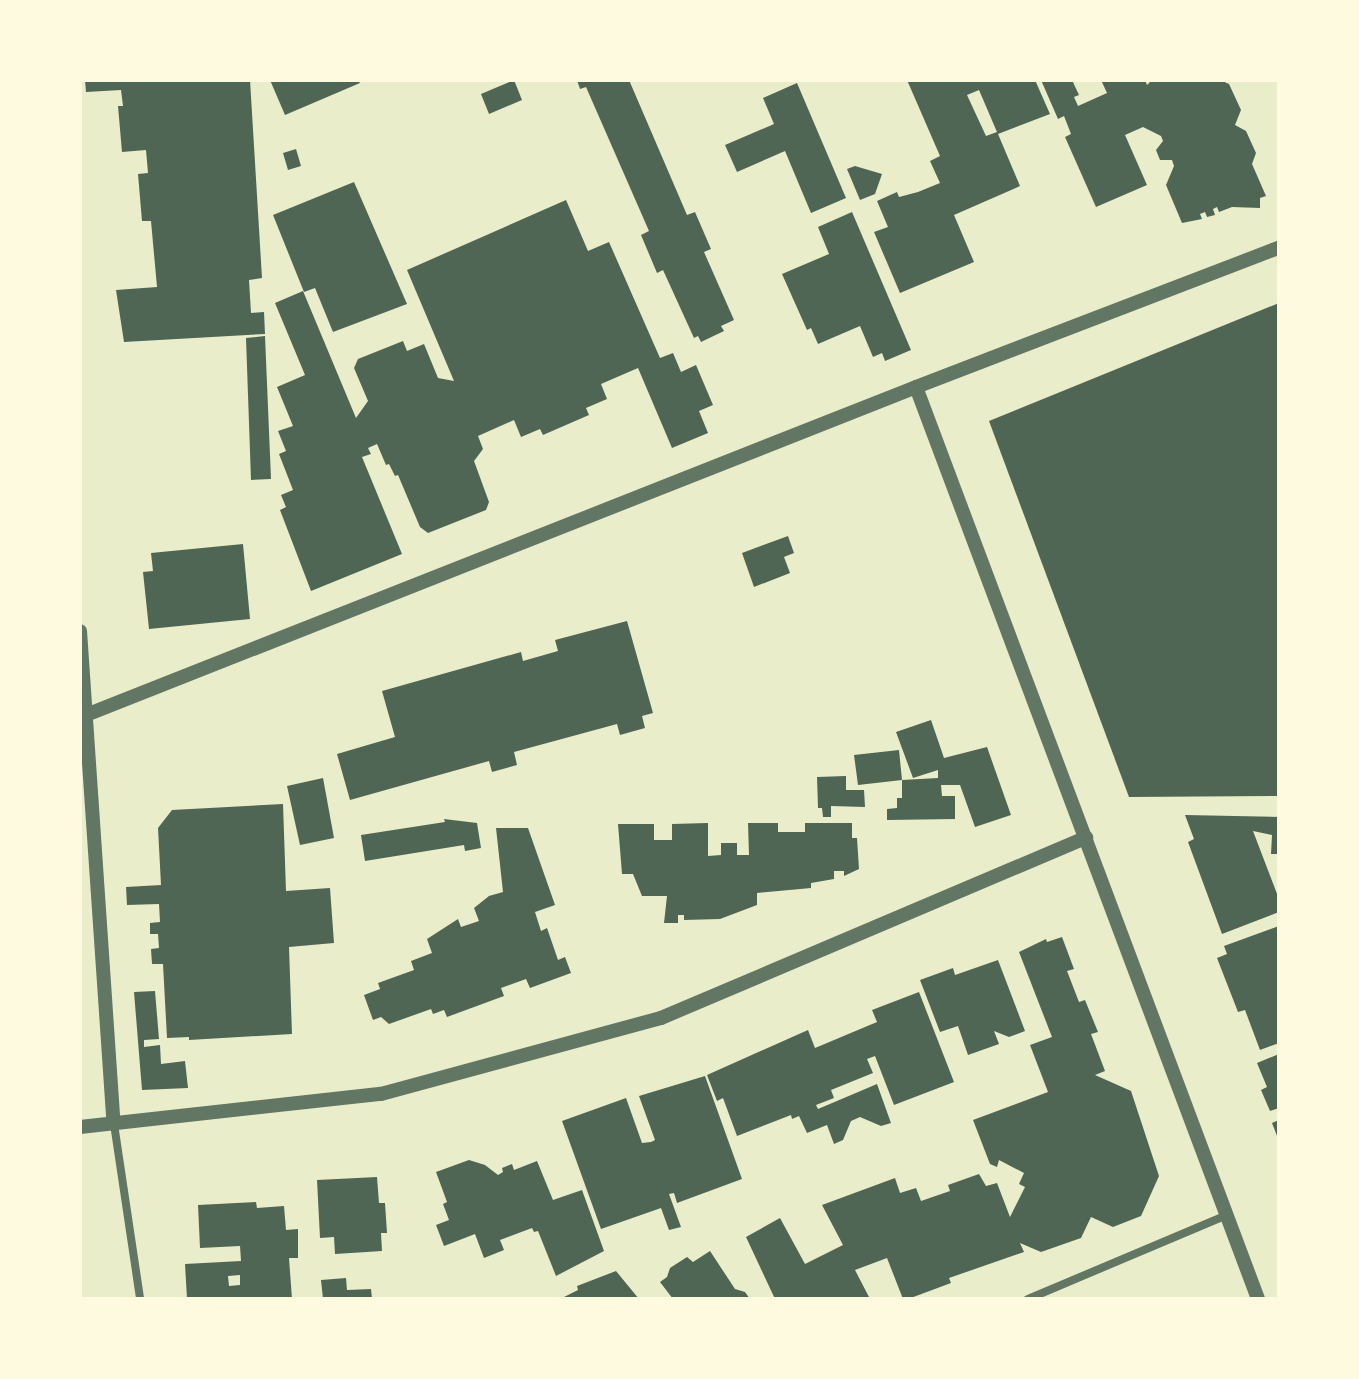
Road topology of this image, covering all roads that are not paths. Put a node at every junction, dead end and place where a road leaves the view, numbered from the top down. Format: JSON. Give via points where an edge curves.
{"nodes":[{"id":1,"x":1279,"y":248,"type":"edge"},
{"id":2,"x":916,"y":387,"type":"junction"},
{"id":3,"x":80,"y":631,"type":"edge"},
{"id":4,"x":86,"y":715,"type":"junction"},
{"id":5,"x":1086,"y":838,"type":"junction"},
{"id":6,"x":114,"y":1124,"type":"junction"},
{"id":7,"x":80,"y":1127,"type":"edge"},
{"id":8,"x":1227,"y":1215,"type":"junction"},
{"id":9,"x":140,"y":1299,"type":"edge"},
{"id":10,"x":1028,"y":1299,"type":"edge"},
{"id":11,"x":1258,"y":1299,"type":"edge"}],
"edges":[{"from":1,"to":2,"type":"street"},
{"from":2,"to":4,"type":"street"},
{"from":2,"to":5,"type":"street"},
{"from":3,"to":4,"type":"street"},
{"from":4,"to":6,"type":"street"},
{"from":5,"to":6,"type":"street","via":[[661,1018],[381,1094]]},
{"from":5,"to":8,"type":"street"},
{"from":6,"to":7,"type":"street"},
{"from":6,"to":9,"type":"street"},
{"from":8,"to":10,"type":"street"},
{"from":8,"to":11,"type":"street"}]}
